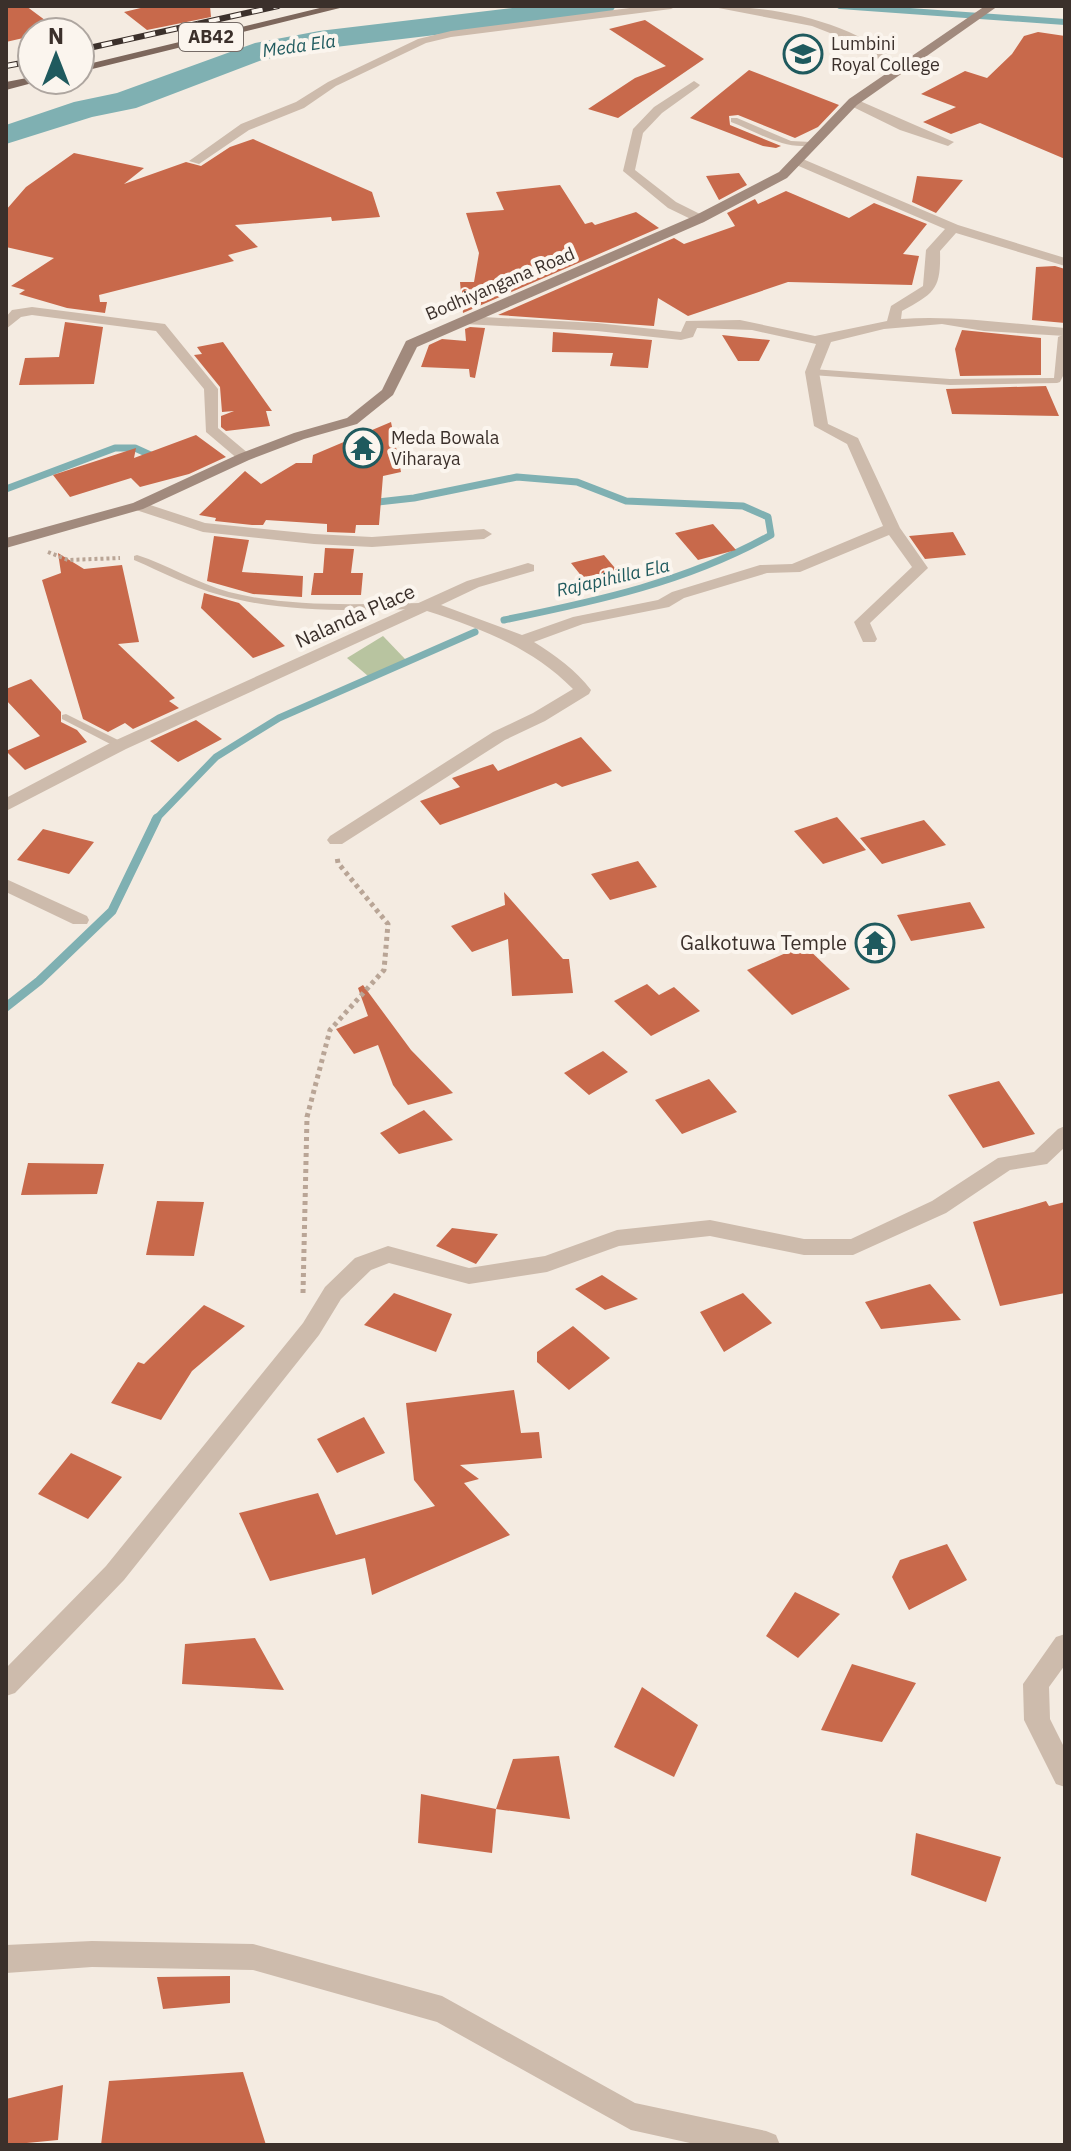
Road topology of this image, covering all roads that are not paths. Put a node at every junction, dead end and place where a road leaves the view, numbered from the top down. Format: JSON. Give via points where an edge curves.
{"nodes":[{"id":1,"x":305,"y":6,"type":"edge"},
{"id":2,"x":342,"y":6,"type":"edge"},
{"id":3,"x":671,"y":6,"type":"edge"},
{"id":4,"x":714,"y":6,"type":"edge"},
{"id":5,"x":640,"y":7,"type":"edge"},
{"id":6,"x":990,"y":8,"type":"edge"},
{"id":7,"x":96,"y":55,"type":"edge"},
{"id":8,"x":96,"y":65,"type":"edge"},
{"id":9,"x":900,"y":69,"type":"junction"},
{"id":10,"x":694,"y":85,"type":"dead end"},
{"id":11,"x":853,"y":102,"type":"junction"},
{"id":12,"x":734,"y":120,"type":"dead end"},
{"id":13,"x":948,"y":142,"type":"dead end"},
{"id":14,"x":811,"y":144,"type":"junction"},
{"id":15,"x":195,"y":161,"type":"dead end"},
{"id":16,"x":798,"y":161,"type":"junction"},
{"id":17,"x":699,"y":219,"type":"junction"},
{"id":18,"x":953,"y":228,"type":"junction"},
{"id":19,"x":1065,"y":262,"type":"edge"},
{"id":20,"x":465,"y":320,"type":"junction"},
{"id":21,"x":893,"y":324,"type":"junction"},
{"id":22,"x":6,"y":325,"type":"edge"},
{"id":23,"x":1065,"y":334,"type":"edge"},
{"id":24,"x":825,"y":339,"type":"junction"},
{"id":25,"x":812,"y":372,"type":"junction"},
{"id":26,"x":1063,"y":376,"type":"edge"},
{"id":27,"x":244,"y":457,"type":"junction"},
{"id":28,"x":138,"y":506,"type":"junction"},
{"id":29,"x":892,"y":528,"type":"junction"},
{"id":30,"x":484,"y":534,"type":"dead end"},
{"id":31,"x":11,"y":542,"type":"edge"},
{"id":32,"x":137,"y":558,"type":"road end"},
{"id":33,"x":528,"y":568,"type":"dead end"},
{"id":34,"x":428,"y":606,"type":"junction"},
{"id":35,"x":869,"y":639,"type":"dead end"},
{"id":36,"x":523,"y":640,"type":"junction"},
{"id":37,"x":66,"y":717,"type":"dead end"},
{"id":38,"x":120,"y":745,"type":"junction"},
{"id":39,"x":6,"y":805,"type":"edge"},
{"id":40,"x":336,"y":840,"type":"road end"},
{"id":41,"x":6,"y":885,"type":"edge"},
{"id":42,"x":80,"y":920,"type":"dead end"},
{"id":43,"x":1065,"y":1134,"type":"edge"},
{"id":44,"x":1065,"y":1645,"type":"edge"},
{"id":45,"x":6,"y":1685,"type":"edge"},
{"id":46,"x":1065,"y":1775,"type":"edge"},
{"id":47,"x":6,"y":1959,"type":"edge"},
{"id":48,"x":766,"y":2145,"type":"edge"}],
"edges":[{"from":1,"to":7,"type":"main road","number":"AB42"},
{"from":2,"to":8,"type":"main road","number":"AB42"},
{"from":3,"to":5,"type":"street"},
{"from":4,"to":9,"type":"street","via":[[815,23],[857,40]]},
{"from":5,"to":15,"type":"street","via":[[422,41],[300,105],[245,127]]},
{"from":6,"to":9,"type":"street","name":"Bodhiyangana Road"},
{"from":9,"to":11,"type":"street","name":"Bodhiyangana Road"},
{"from":10,"to":17,"type":"street","via":[[637,132],[629,171]]},
{"from":11,"to":13,"type":"street"},
{"from":11,"to":14,"type":"street","name":"Bodhiyangana Road"},
{"from":12,"to":14,"type":"lane","via":[[790,143]]},
{"from":14,"to":16,"type":"street","name":"Bodhiyangana Road"},
{"from":16,"to":17,"type":"street","name":"Bodhiyangana Road","via":[[783,175]]},
{"from":16,"to":18,"type":"street"},
{"from":17,"to":20,"type":"street","name":"Bodhiyangana Road"},
{"from":18,"to":19,"type":"street"},
{"from":18,"to":21,"type":"street","via":[[933,250],[935,282],[896,309]]},
{"from":20,"to":24,"type":"street","via":[[681,336],[688,334],[691,324],[709,321]]},
{"from":20,"to":27,"type":"street","name":"Bodhiyangana Road","via":[[411,344],[388,392],[352,421]]},
{"from":21,"to":23,"type":"street","via":[[942,320]]},
{"from":21,"to":24,"type":"street"},
{"from":22,"to":27,"type":"street","via":[[17,313],[32,311],[160,327],[211,389],[211,429]]},
{"from":23,"to":26,"type":"lane"},
{"from":24,"to":25,"type":"street"},
{"from":25,"to":26,"type":"lane","via":[[950,382]]},
{"from":25,"to":29,"type":"street","via":[[821,426],[853,441]]},
{"from":27,"to":28,"type":"street","name":"Bodhiyangana Road"},
{"from":28,"to":30,"type":"street","via":[[203,527],[314,539],[372,542]]},
{"from":28,"to":31,"type":"street","name":"Bodhiyangana Road"},
{"from":29,"to":35,"type":"street","via":[[920,568],[862,622]]},
{"from":29,"to":36,"type":"street","via":[[794,569],[766,568],[663,604],[579,620]]},
{"from":32,"to":34,"type":"lane","via":[[185,581],[238,597],[316,608]]},
{"from":33,"to":34,"type":"street","via":[[473,584]]},
{"from":34,"to":36,"type":"street","name":"Nalanda Place"},
{"from":34,"to":38,"type":"street","name":"Nalanda Place"},
{"from":36,"to":40,"type":"street","name":"Nalanda Place","via":[[562,667],[583,690],[499,736]]},
{"from":37,"to":38,"type":"lane"},
{"from":38,"to":39,"type":"street","name":"Nalanda Place"},
{"from":41,"to":42,"type":"street"},
{"from":43,"to":45,"type":"street","via":[[1040,1159],[1005,1163],[939,1207],[853,1247],[804,1247],[710,1228],[617,1238],[547,1264],[469,1276],[388,1254],[363,1264],[333,1293],[311,1329],[115,1573]]},
{"from":44,"to":46,"type":"street","via":[[1036,1684],[1037,1720]]},
{"from":47,"to":48,"type":"street","via":[[92,1954],[253,1957],[442,2010],[631,2116]]}]}
